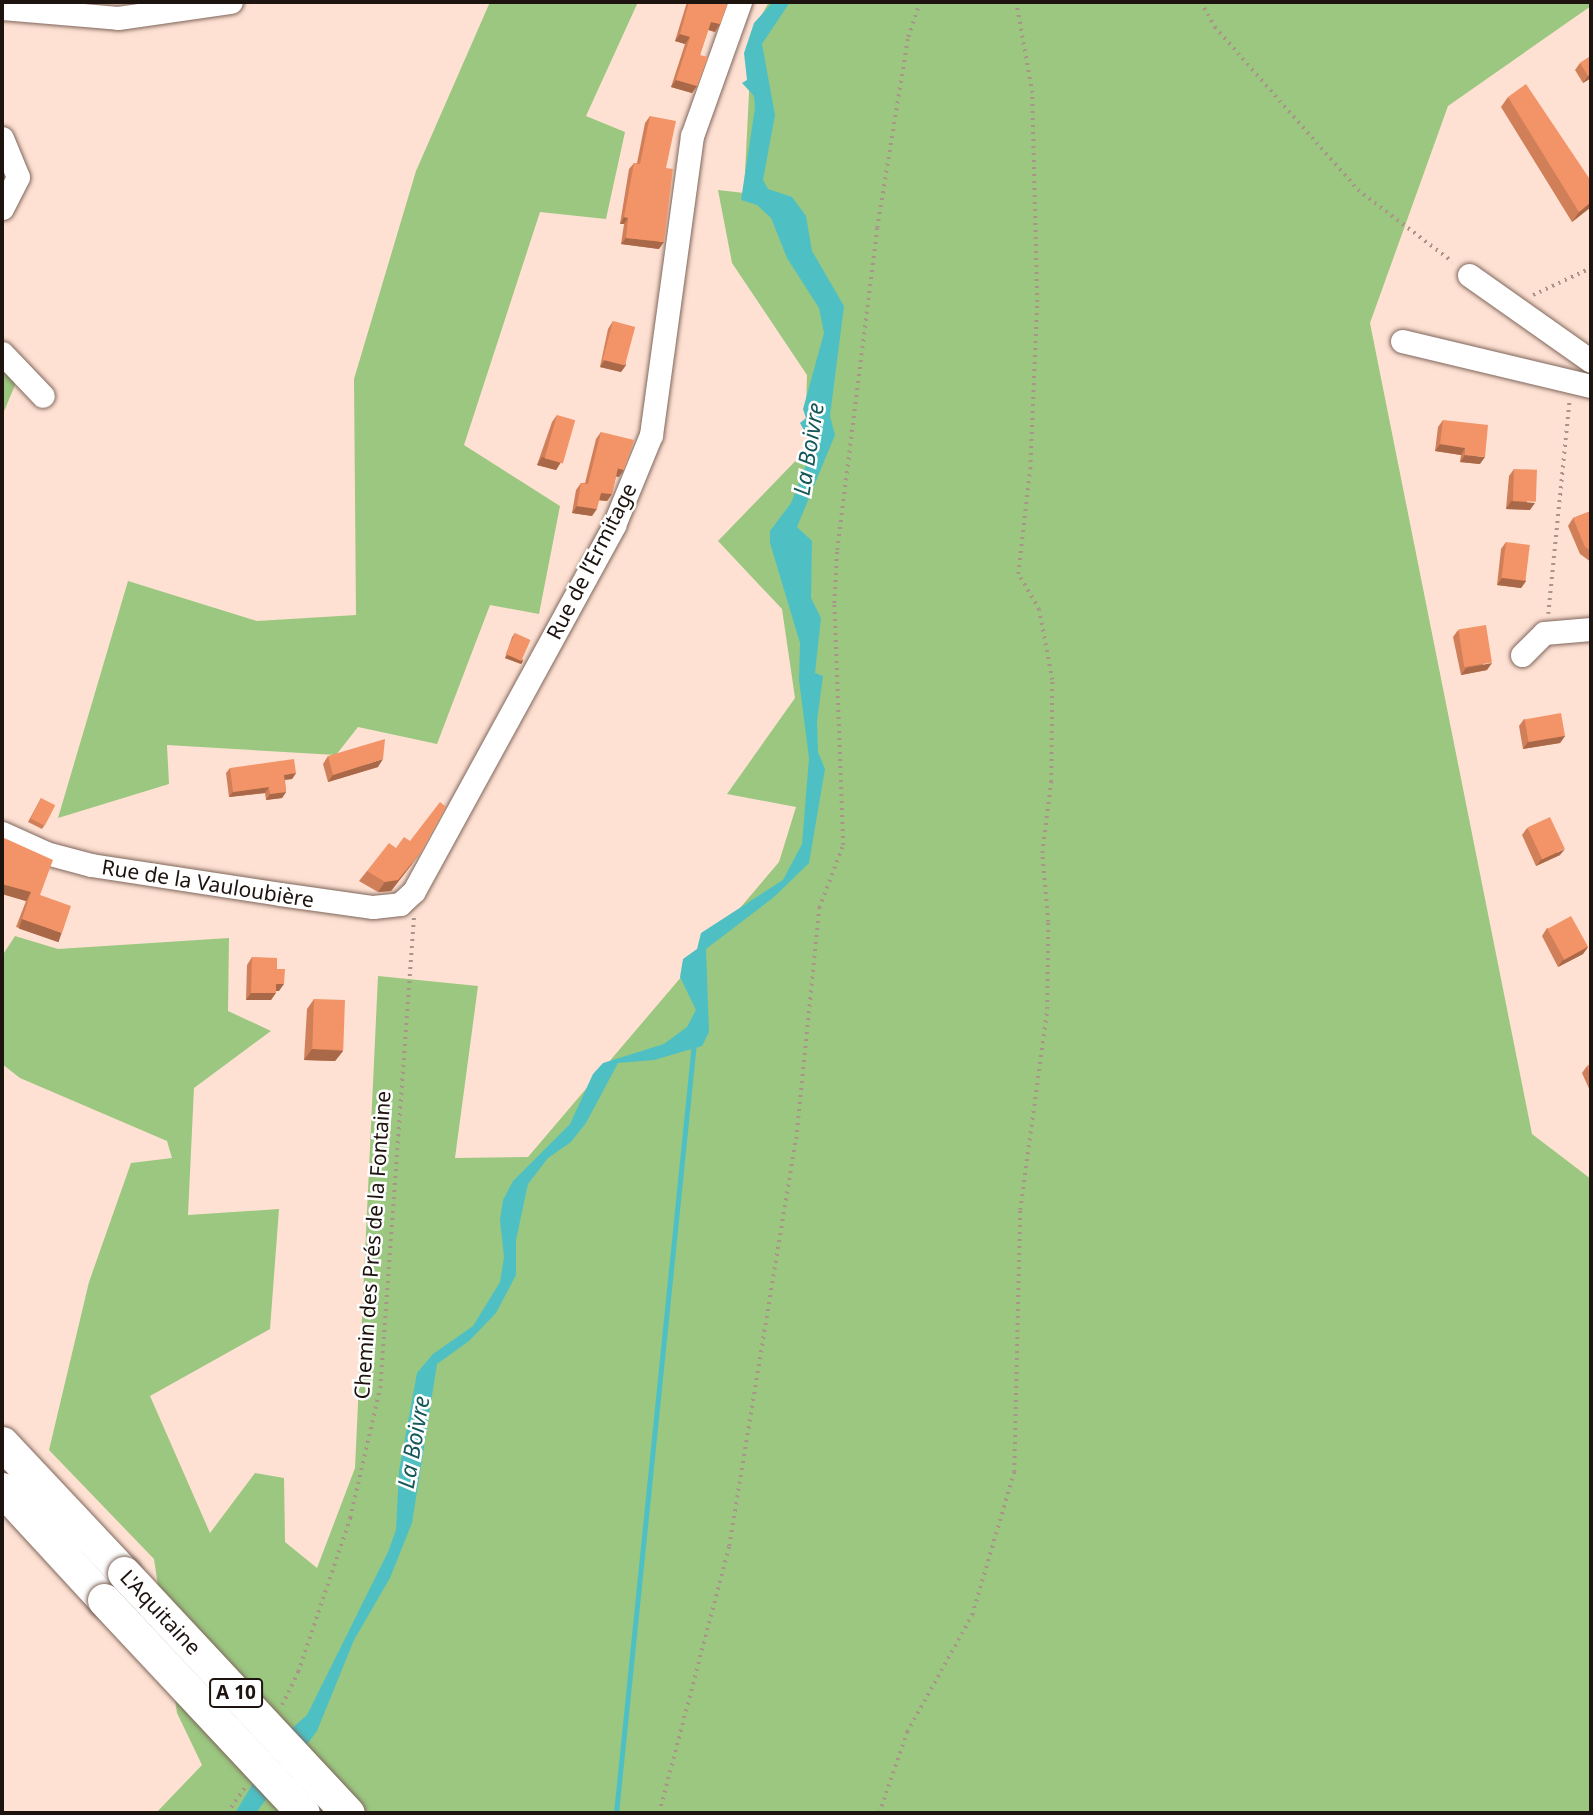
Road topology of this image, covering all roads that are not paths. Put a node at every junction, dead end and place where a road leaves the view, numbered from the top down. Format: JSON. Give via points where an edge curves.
{"nodes":[{"id":1,"x":231,"y":2,"type":"edge"},
{"id":2,"x":740,"y":2,"type":"edge"},
{"id":3,"x":2,"y":8,"type":"edge"},
{"id":4,"x":2,"y":138,"type":"edge"},
{"id":5,"x":2,"y":208,"type":"edge"},
{"id":6,"x":1469,"y":275,"type":"road end"},
{"id":7,"x":1402,"y":341,"type":"dead end"},
{"id":8,"x":2,"y":353,"type":"edge"},
{"id":9,"x":1591,"y":361,"type":"edge"},
{"id":10,"x":1582,"y":383,"type":"edge"},
{"id":11,"x":43,"y":396,"type":"dead end"},
{"id":12,"x":1591,"y":629,"type":"edge"},
{"id":13,"x":1522,"y":655,"type":"dead end"},
{"id":14,"x":2,"y":833,"type":"edge"},
{"id":15,"x":414,"y":891,"type":"joint"},
{"id":16,"x":2,"y":1443,"type":"edge"},
{"id":17,"x":2,"y":1489,"type":"edge"},
{"id":18,"x":303,"y":1813,"type":"edge"},
{"id":19,"x":348,"y":1813,"type":"edge"}],
"edges":[{"from":1,"to":3,"type":"street","via":[[118,18]]},
{"from":2,"to":15,"type":"street","name":"Rue de l’Ermitage","via":[[692,136],[650,435],[614,525]]},
{"from":4,"to":5,"type":"street","via":[[18,177]]},
{"from":6,"to":9,"type":"street"},
{"from":7,"to":10,"type":"street"},
{"from":8,"to":11,"type":"street"},
{"from":12,"to":13,"type":"street","via":[[1544,633]]},
{"from":14,"to":15,"type":"street","name":"Rue de la Vauloubière","via":[[46,853],[91,865],[293,896],[373,907],[400,904]]},
{"from":16,"to":19,"type":"highway","name":"L'Aquitaine","number":"A 10","bridge":true},
{"from":17,"to":18,"type":"highway","name":"L'Aquitaine","number":"A 10","bridge":true}]}
